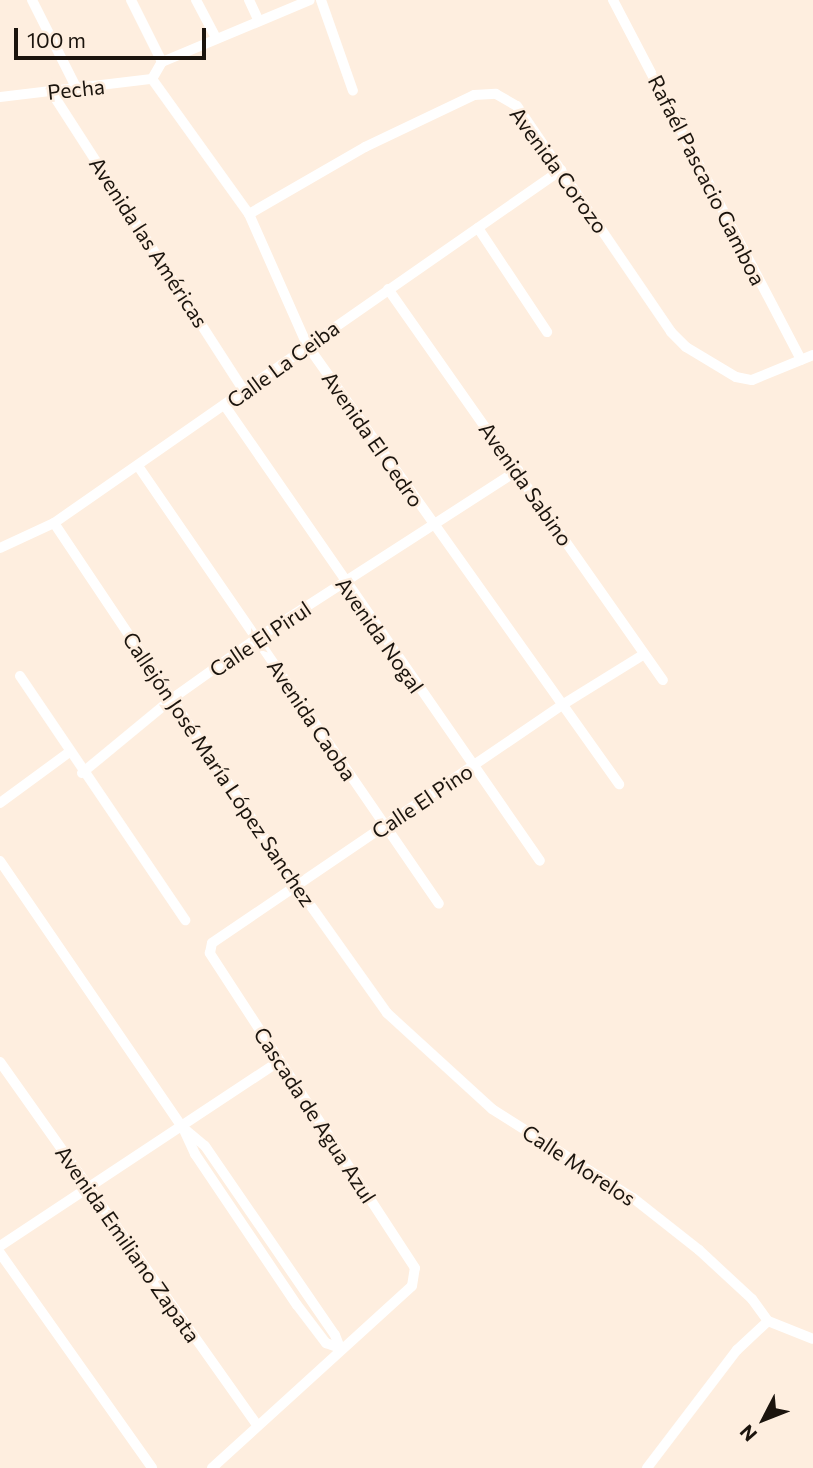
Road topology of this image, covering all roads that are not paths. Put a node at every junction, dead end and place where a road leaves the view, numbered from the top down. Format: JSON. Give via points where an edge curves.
{"nodes":[{"id":1,"x":32,"y":0,"type":"edge"},
{"id":2,"x":131,"y":0,"type":"edge"},
{"id":3,"x":196,"y":0,"type":"edge"},
{"id":4,"x":249,"y":0,"type":"edge"},
{"id":5,"x":310,"y":0,"type":"edge"},
{"id":6,"x":321,"y":0,"type":"edge"},
{"id":7,"x":613,"y":0,"type":"edge"},
{"id":8,"x":259,"y":21,"type":"junction"},
{"id":9,"x":216,"y":38,"type":"junction"},
{"id":10,"x":162,"y":62,"type":"junction"},
{"id":11,"x":152,"y":79,"type":"junction"},
{"id":12,"x":78,"y":91,"type":"junction"},
{"id":13,"x":353,"y":91,"type":"dead end"},
{"id":14,"x":52,"y":93,"type":"junction"},
{"id":15,"x":0,"y":97,"type":"edge"},
{"id":16,"x":561,"y":170,"type":"junction"},
{"id":17,"x":249,"y":214,"type":"junction"},
{"id":18,"x":478,"y":228,"type":"junction"},
{"id":19,"x":388,"y":289,"type":"junction"},
{"id":20,"x":547,"y":332,"type":"dead end"},
{"id":21,"x":307,"y":345,"type":"junction"},
{"id":22,"x":813,"y":355,"type":"edge"},
{"id":23,"x":801,"y":360,"type":"junction"},
{"id":24,"x":245,"y":392,"type":"junction"},
{"id":25,"x":225,"y":406,"type":"junction"},
{"id":26,"x":138,"y":466,"type":"junction"},
{"id":27,"x":518,"y":470,"type":"junction"},
{"id":28,"x":54,"y":523,"type":"junction"},
{"id":29,"x":432,"y":525,"type":"junction"},
{"id":30,"x":0,"y":548,"type":"edge"},
{"id":31,"x":344,"y":584,"type":"junction"},
{"id":32,"x":256,"y":639,"type":"junction"},
{"id":33,"x":642,"y":655,"type":"junction"},
{"id":34,"x":20,"y":676,"type":"dead end"},
{"id":35,"x":663,"y":680,"type":"dead end"},
{"id":36,"x":173,"y":698,"type":"junction"},
{"id":37,"x":562,"y":705,"type":"junction"},
{"id":38,"x":68,"y":753,"type":"junction"},
{"id":39,"x":473,"y":767,"type":"junction"},
{"id":40,"x":82,"y":774,"type":"junction"},
{"id":41,"x":620,"y":784,"type":"dead end"},
{"id":42,"x":0,"y":803,"type":"edge"},
{"id":43,"x":384,"y":827,"type":"junction"},
{"id":44,"x":540,"y":861,"type":"dead end"},
{"id":45,"x":0,"y":862,"type":"edge"},
{"id":46,"x":296,"y":885,"type":"junction"},
{"id":47,"x":439,"y":904,"type":"dead end"},
{"id":48,"x":185,"y":920,"type":"dead end"},
{"id":49,"x":210,"y":953,"type":"joint"},
{"id":50,"x":387,"y":1013,"type":"joint"},
{"id":51,"x":279,"y":1061,"type":"junction"},
{"id":52,"x":0,"y":1062,"type":"edge"},
{"id":53,"x":183,"y":1128,"type":"junction"},
{"id":54,"x":87,"y":1188,"type":"junction"},
{"id":55,"x":0,"y":1246,"type":"edge"},
{"id":56,"x":0,"y":1253,"type":"edge"},
{"id":57,"x":768,"y":1321,"type":"junction"},
{"id":58,"x":813,"y":1339,"type":"edge"},
{"id":59,"x":340,"y":1348,"type":"junction"},
{"id":60,"x":257,"y":1425,"type":"junction"},
{"id":61,"x":152,"y":1468,"type":"edge"},
{"id":62,"x":212,"y":1468,"type":"edge"},
{"id":63,"x":646,"y":1468,"type":"edge"}],
"edges":[{"from":1,"to":12,"type":"street"},
{"from":2,"to":10,"type":"street"},
{"from":3,"to":9,"type":"street"},
{"from":4,"to":8,"type":"street"},
{"from":5,"to":8,"type":"street"},
{"from":6,"to":13,"type":"street"},
{"from":7,"to":23,"type":"street","name":"Rafaél Pascacio Gamboa"},
{"from":8,"to":9,"type":"street"},
{"from":9,"to":10,"type":"street"},
{"from":10,"to":11,"type":"street"},
{"from":11,"to":12,"type":"street","name":"Pecha"},
{"from":11,"to":17,"type":"street","name":"Avenida El Cedro"},
{"from":12,"to":14,"type":"street","name":"Pecha"},
{"from":14,"to":15,"type":"street","name":"Pecha"},
{"from":14,"to":24,"type":"street","name":"Avenida las Américas"},
{"from":16,"to":17,"type":"street","name":"Avenida Corozo","via":[[517,106],[496,94],[474,95],[365,148]]},
{"from":16,"to":18,"type":"street","name":"Calle La Ceiba"},
{"from":16,"to":23,"type":"street","name":"Avenida Corozo","via":[[670,332],[686,347],[736,377],[752,380]]},
{"from":17,"to":21,"type":"street","name":"Avenida El Cedro"},
{"from":18,"to":19,"type":"street","name":"Calle La Ceiba"},
{"from":18,"to":20,"type":"street"},
{"from":19,"to":21,"type":"street","name":"Calle La Ceiba"},
{"from":19,"to":27,"type":"street","name":"Avenida Sabino"},
{"from":21,"to":24,"type":"street","name":"Calle La Ceiba"},
{"from":21,"to":29,"type":"street","name":"Avenida El Cedro"},
{"from":22,"to":23,"type":"street"},
{"from":24,"to":25,"type":"street","name":"Calle La Ceiba"},
{"from":25,"to":26,"type":"street","name":"Calle La Ceiba"},
{"from":25,"to":31,"type":"street","name":"Avenida Nogal"},
{"from":26,"to":28,"type":"street","name":"Calle La Ceiba"},
{"from":26,"to":32,"type":"street","name":"Avenida Caoba"},
{"from":27,"to":29,"type":"street","name":"Calle El Pirul"},
{"from":27,"to":33,"type":"street","name":"Avenida Sabino"},
{"from":28,"to":30,"type":"street","name":"Calle La Ceiba"},
{"from":28,"to":36,"type":"street","name":"Callejón José María López Sanchez"},
{"from":29,"to":31,"type":"street","name":"Calle El Pirul"},
{"from":29,"to":37,"type":"street","name":"Avenida El Cedro"},
{"from":31,"to":32,"type":"street","name":"Calle El Pirul"},
{"from":31,"to":39,"type":"street","name":"Avenida Nogal"},
{"from":32,"to":36,"type":"street","name":"Calle El Pirul"},
{"from":32,"to":43,"type":"street","name":"Avenida Caoba"},
{"from":33,"to":35,"type":"street","name":"Avenida Sabino"},
{"from":33,"to":37,"type":"street","name":"Calle El Pino"},
{"from":34,"to":38,"type":"street"},
{"from":36,"to":40,"type":"street","name":"Calle El Pirul"},
{"from":36,"to":46,"type":"street","name":"Callejón José María López Sanchez"},
{"from":37,"to":39,"type":"street","name":"Calle El Pino"},
{"from":37,"to":41,"type":"street","name":"Avenida El Cedro"},
{"from":38,"to":40,"type":"street"},
{"from":38,"to":42,"type":"street"},
{"from":39,"to":43,"type":"street","name":"Calle El Pino"},
{"from":39,"to":44,"type":"street","name":"Avenida Nogal"},
{"from":40,"to":48,"type":"street"},
{"from":43,"to":46,"type":"street","name":"Calle El Pino"},
{"from":43,"to":47,"type":"street","name":"Avenida Caoba"},
{"from":45,"to":53,"type":"street"},
{"from":46,"to":49,"type":"street","name":"Calle El Pino","via":[[217,938]]},
{"from":46,"to":50,"type":"street","name":"Callejón José María López Sanchez"},
{"from":49,"to":51,"type":"street","name":"Cascada de Agua Azul"},
{"from":50,"to":57,"type":"street","name":"Calle Morelos","via":[[492,1110],[633,1198],[699,1250],[752,1299]]},
{"from":51,"to":53,"type":"street"},
{"from":51,"to":59,"type":"street","name":"Cascada de Agua Azul","via":[[415,1268],[412,1286]]},
{"from":52,"to":54,"type":"street","name":"Avenida Emiliano Zapata"},
{"from":53,"to":54,"type":"street"},
{"from":53,"to":59,"type":"street","via":[[195,1154],[296,1305],[326,1343]]},
{"from":54,"to":55,"type":"street"},
{"from":54,"to":60,"type":"street","name":"Avenida Emiliano Zapata"},
{"from":56,"to":61,"type":"street"},
{"from":57,"to":58,"type":"street"},
{"from":57,"to":63,"type":"street","via":[[737,1350]]},
{"from":59,"to":60,"type":"street"},
{"from":60,"to":62,"type":"street"}]}
